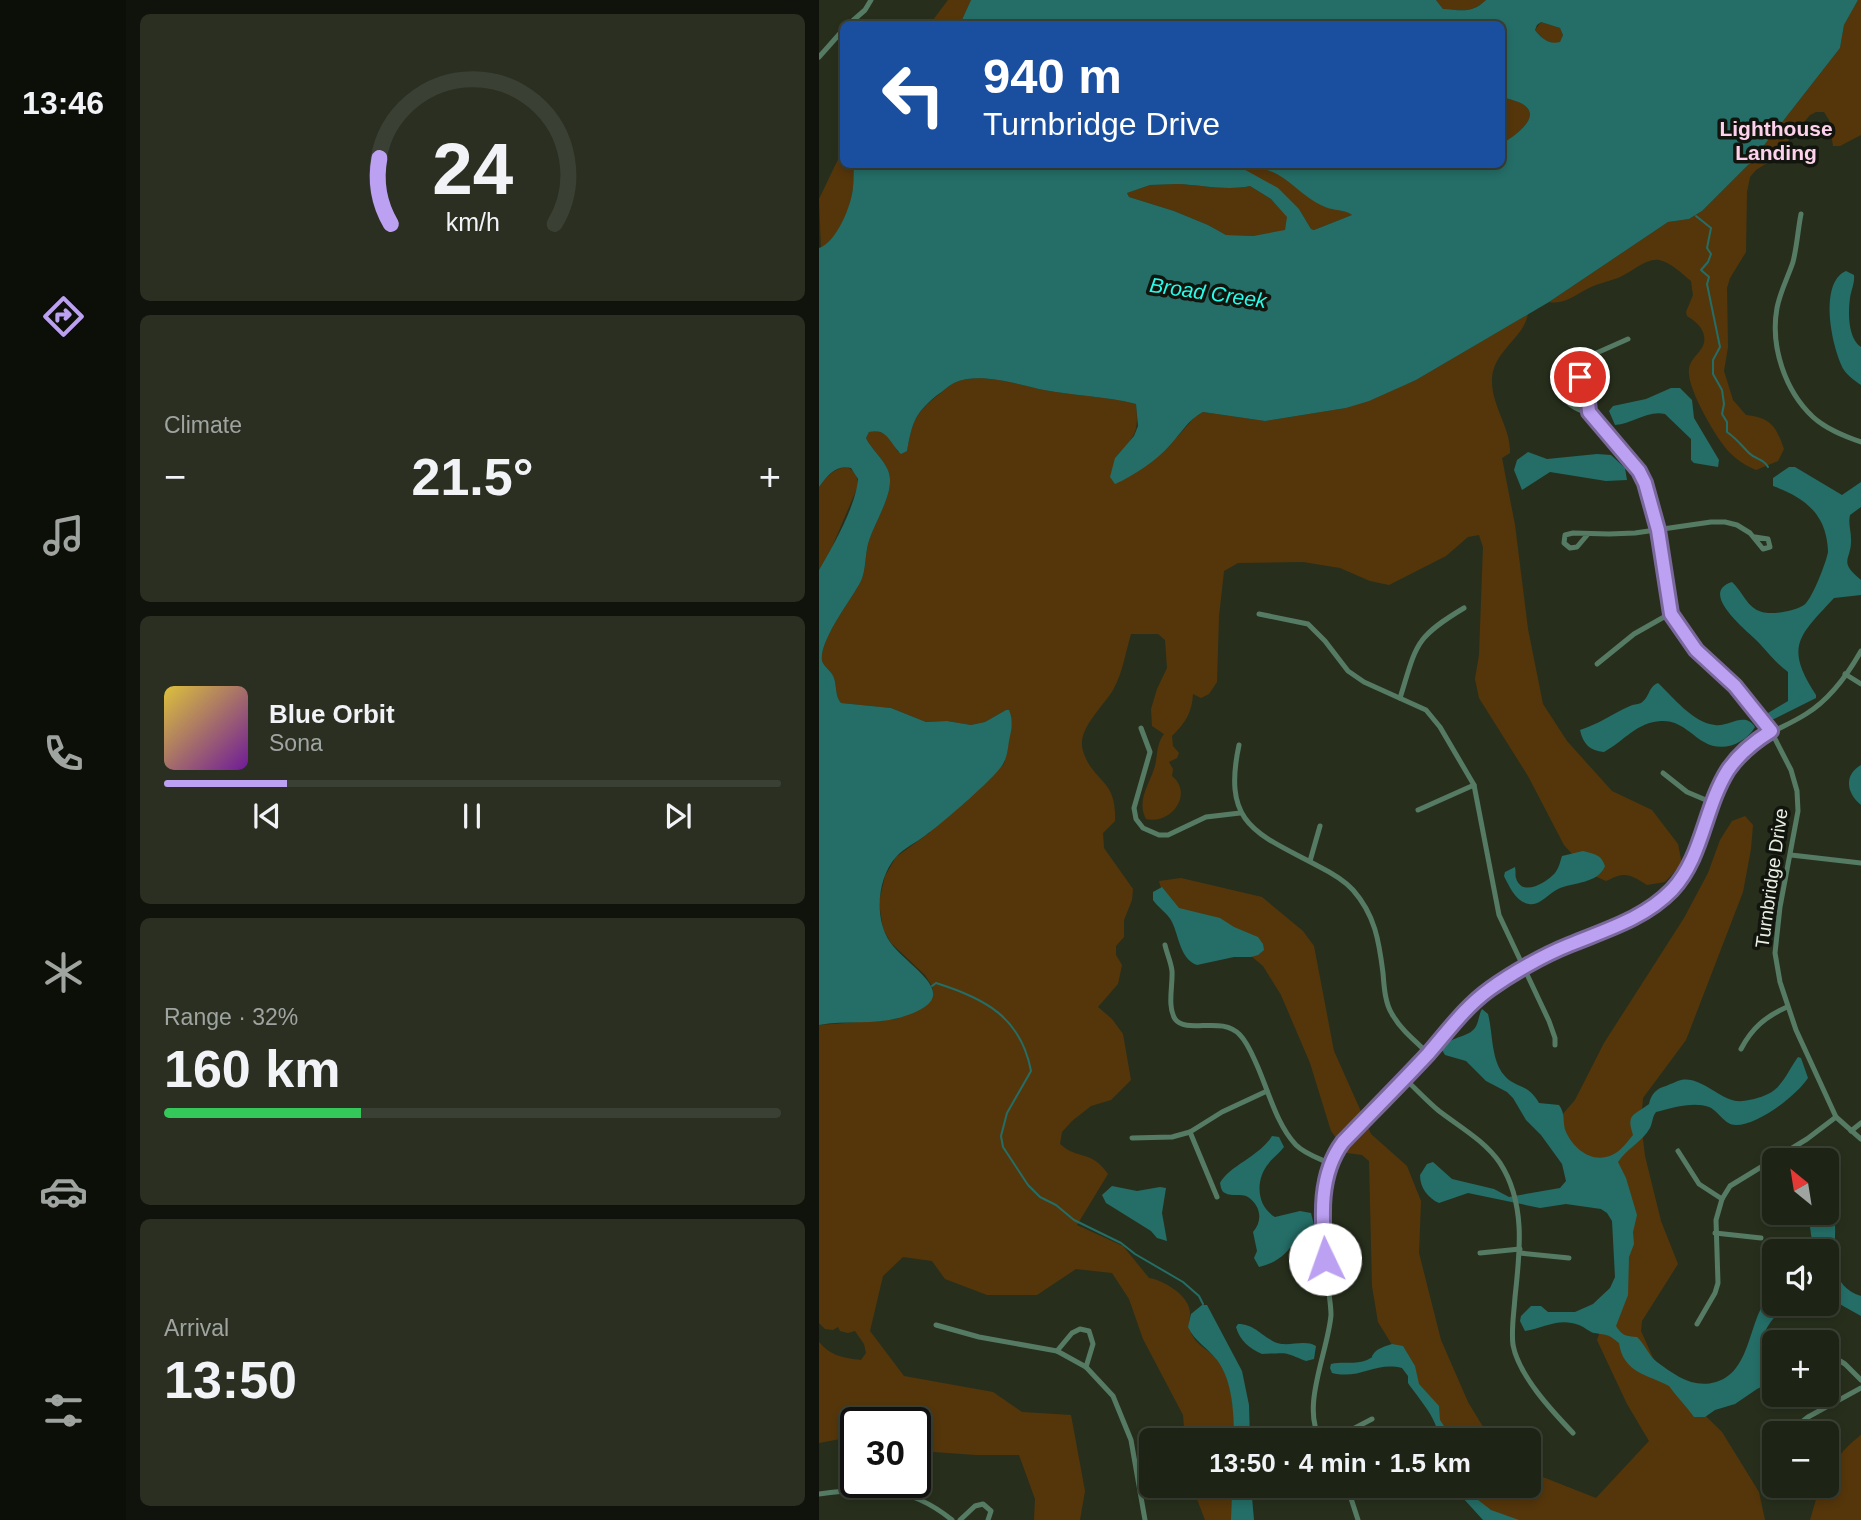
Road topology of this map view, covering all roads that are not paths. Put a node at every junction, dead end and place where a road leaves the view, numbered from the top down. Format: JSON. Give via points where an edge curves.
{"nodes":[{"id":1,"x":871,"y":0,"type":"edge"},
{"id":2,"x":852,"y":21,"type":"edge"},
{"id":3,"x":840,"y":33,"type":"edge"},
{"id":4,"x":819,"y":57,"type":"edge"},
{"id":5,"x":1801,"y":214,"type":"dead end"},
{"id":6,"x":1628,"y":339,"type":"dead end"},
{"id":7,"x":1576,"y":375,"type":"junction"},
{"id":8,"x":1589,"y":412,"type":"junction"},
{"id":9,"x":1861,"y":442,"type":"edge"},
{"id":10,"x":1658,"y":530,"type":"junction"},
{"id":11,"x":1588,"y":534,"type":"dead end"},
{"id":12,"x":1755,"y":537,"type":"dead end"},
{"id":13,"x":1464,"y":608,"type":"dead end"},
{"id":14,"x":1259,"y":614,"type":"dead end"},
{"id":15,"x":1671,"y":614,"type":"junction"},
{"id":16,"x":1861,"y":651,"type":"edge"},
{"id":17,"x":1855,"y":662,"type":"junction"},
{"id":18,"x":1597,"y":664,"type":"dead end"},
{"id":19,"x":1861,"y":666,"type":"edge"},
{"id":20,"x":1846,"y":674,"type":"junction"},
{"id":21,"x":1861,"y":684,"type":"edge"},
{"id":22,"x":1400,"y":698,"type":"junction"},
{"id":23,"x":1141,"y":728,"type":"dead end"},
{"id":24,"x":1771,"y":731,"type":"junction"},
{"id":25,"x":1239,"y":745,"type":"dead end"},
{"id":26,"x":1663,"y":773,"type":"dead end"},
{"id":27,"x":1474,"y":785,"type":"junction"},
{"id":28,"x":1713,"y":803,"type":"junction"},
{"id":29,"x":1418,"y":810,"type":"dead end"},
{"id":30,"x":1240,"y":813,"type":"junction"},
{"id":31,"x":1320,"y":826,"type":"dead end"},
{"id":32,"x":1791,"y":855,"type":"junction"},
{"id":33,"x":1310,"y":861,"type":"junction"},
{"id":34,"x":1861,"y":863,"type":"edge"},
{"id":35,"x":1164,"y":945,"type":"dead end"},
{"id":36,"x":1524,"y":969,"type":"junction"},
{"id":37,"x":1787,"y":1007,"type":"junction"},
{"id":38,"x":1555,"y":1045,"type":"dead end"},
{"id":39,"x":1741,"y":1049,"type":"dead end"},
{"id":40,"x":1428,"y":1053,"type":"junction"},
{"id":41,"x":1404,"y":1079,"type":"junction"},
{"id":42,"x":1268,"y":1091,"type":"junction"},
{"id":43,"x":1836,"y":1117,"type":"junction"},
{"id":44,"x":1861,"y":1123,"type":"edge"},
{"id":45,"x":1190,"y":1132,"type":"junction"},
{"id":46,"x":1851,"y":1132,"type":"junction"},
{"id":47,"x":1132,"y":1138,"type":"dead end"},
{"id":48,"x":1861,"y":1139,"type":"edge"},
{"id":49,"x":1678,"y":1151,"type":"dead end"},
{"id":50,"x":1329,"y":1163,"type":"junction"},
{"id":51,"x":1217,"y":1197,"type":"dead end"},
{"id":52,"x":1722,"y":1199,"type":"junction"},
{"id":53,"x":1715,"y":1233,"type":"junction"},
{"id":54,"x":1761,"y":1238,"type":"dead end"},
{"id":55,"x":1520,"y":1251,"type":"junction"},
{"id":56,"x":1480,"y":1253,"type":"dead end"},
{"id":57,"x":1570,"y":1258,"type":"dead end"},
{"id":58,"x":1697,"y":1324,"type":"dead end"},
{"id":59,"x":936,"y":1325,"type":"dead end"},
{"id":60,"x":1057,"y":1351,"type":"junction"},
{"id":61,"x":1839,"y":1360,"type":"edge"},
{"id":62,"x":1086,"y":1367,"type":"junction"},
{"id":63,"x":1861,"y":1380,"type":"edge"},
{"id":64,"x":1861,"y":1388,"type":"edge"},
{"id":65,"x":1372,"y":1419,"type":"dead end"},
{"id":66,"x":1802,"y":1421,"type":"edge"},
{"id":67,"x":1316,"y":1428,"type":"edge"},
{"id":68,"x":1355,"y":1428,"type":"edge"},
{"id":69,"x":1573,"y":1433,"type":"dead end"},
{"id":70,"x":819,"y":1494,"type":"edge"},
{"id":71,"x":1351,"y":1498,"type":"edge"},
{"id":72,"x":990,"y":1517,"type":"edge"},
{"id":73,"x":952,"y":1520,"type":"edge"},
{"id":74,"x":960,"y":1520,"type":"edge"},
{"id":75,"x":1145,"y":1520,"type":"edge"},
{"id":76,"x":1358,"y":1520,"type":"edge"}],
"edges":[{"from":1,"to":2,"type":"street"},
{"from":3,"to":4,"type":"street"},
{"from":5,"to":9,"type":"street","via":[[1778,307],[1777,351],[1791,387],[1814,418]]},
{"from":6,"to":7,"type":"street","via":[[1583,359]]},
{"from":7,"to":8,"type":"street","name":"Turnbridge Drive","via":[[1585,384]]},
{"from":7,"to":8,"type":"street","name":"Turnbridge Drive","via":[[1564,379],[1560,394]]},
{"from":8,"to":10,"type":"street","name":"Turnbridge Drive","via":[[1639,471]]},
{"from":10,"to":11,"type":"street"},
{"from":10,"to":12,"type":"street","via":[[1725,522]]},
{"from":10,"to":15,"type":"street","name":"Turnbridge Drive"},
{"from":13,"to":22,"type":"street","via":[[1430,629],[1417,644]]},
{"from":14,"to":22,"type":"street","via":[[1308,624],[1348,671]]},
{"from":15,"to":18,"type":"street","via":[[1634,634]]},
{"from":15,"to":24,"type":"street","name":"Turnbridge Drive","via":[[1696,650],[1735,686]]},
{"from":16,"to":17,"type":"street"},
{"from":17,"to":19,"type":"street"},
{"from":17,"to":20,"type":"street"},
{"from":20,"to":21,"type":"street"},
{"from":20,"to":24,"type":"street","via":[[1817,707]]},
{"from":22,"to":27,"type":"street","via":[[1426,710]]},
{"from":23,"to":30,"type":"street","via":[[1150,752],[1135,808],[1143,828],[1168,835],[1206,817]]},
{"from":24,"to":28,"type":"street","via":[[1730,768]]},
{"from":24,"to":32,"type":"street","name":"Turnbridge Drive","via":[[1797,791]]},
{"from":25,"to":30,"type":"street","via":[[1233,784]]},
{"from":26,"to":28,"type":"street","via":[[1687,792]]},
{"from":27,"to":29,"type":"street"},
{"from":27,"to":36,"type":"street","via":[[1499,915]]},
{"from":28,"to":36,"type":"street","via":[[1689,867],[1662,900],[1626,922]]},
{"from":30,"to":33,"type":"street","via":[[1279,846]]},
{"from":31,"to":33,"type":"street"},
{"from":32,"to":34,"type":"street"},
{"from":32,"to":37,"type":"street","name":"Turnbridge Drive","via":[[1775,953]]},
{"from":33,"to":40,"type":"street","via":[[1351,887],[1367,908],[1378,933],[1390,1012]]},
{"from":35,"to":42,"type":"street","via":[[1176,1019],[1183,1025],[1217,1024],[1236,1031],[1248,1046]]},
{"from":36,"to":38,"type":"street","via":[[1549,1021]]},
{"from":36,"to":40,"type":"street","via":[[1468,1006]]},
{"from":37,"to":39,"type":"street","via":[[1754,1028]]},
{"from":37,"to":43,"type":"street","name":"Turnbridge Drive"},
{"from":40,"to":41,"type":"street"},
{"from":41,"to":50,"type":"street","via":[[1343,1142]]},
{"from":41,"to":55,"type":"street","via":[[1490,1149],[1501,1164],[1516,1197]]},
{"from":42,"to":45,"type":"street","via":[[1245,1099]]},
{"from":42,"to":50,"type":"street","via":[[1295,1144]]},
{"from":43,"to":46,"type":"street","name":"Turnbridge Drive"},
{"from":43,"to":52,"type":"street","via":[[1741,1178]]},
{"from":44,"to":46,"type":"street"},
{"from":45,"to":47,"type":"street"},
{"from":45,"to":51,"type":"street"},
{"from":46,"to":48,"type":"street","name":"Turnbridge Drive"},
{"from":49,"to":52,"type":"street","via":[[1699,1184]]},
{"from":50,"to":67,"type":"street","via":[[1324,1226],[1331,1312],[1312,1409]]},
{"from":52,"to":53,"type":"street"},
{"from":53,"to":54,"type":"street"},
{"from":53,"to":58,"type":"street","via":[[1718,1283]]},
{"from":55,"to":56,"type":"street"},
{"from":55,"to":57,"type":"street"},
{"from":55,"to":69,"type":"street","via":[[1513,1346],[1526,1374]]},
{"from":59,"to":60,"type":"street"},
{"from":60,"to":62,"type":"street"},
{"from":60,"to":62,"type":"street","via":[[1080,1329],[1089,1331],[1093,1344]]},
{"from":61,"to":63,"type":"street"},
{"from":62,"to":75,"type":"street","via":[[1113,1396],[1131,1440]]},
{"from":64,"to":66,"type":"street"},
{"from":65,"to":68,"type":"street"},
{"from":70,"to":73,"type":"street","via":[[886,1489],[921,1499]]},
{"from":71,"to":76,"type":"street"},
{"from":72,"to":74,"type":"street","via":[[986,1506],[979,1505]]}]}
